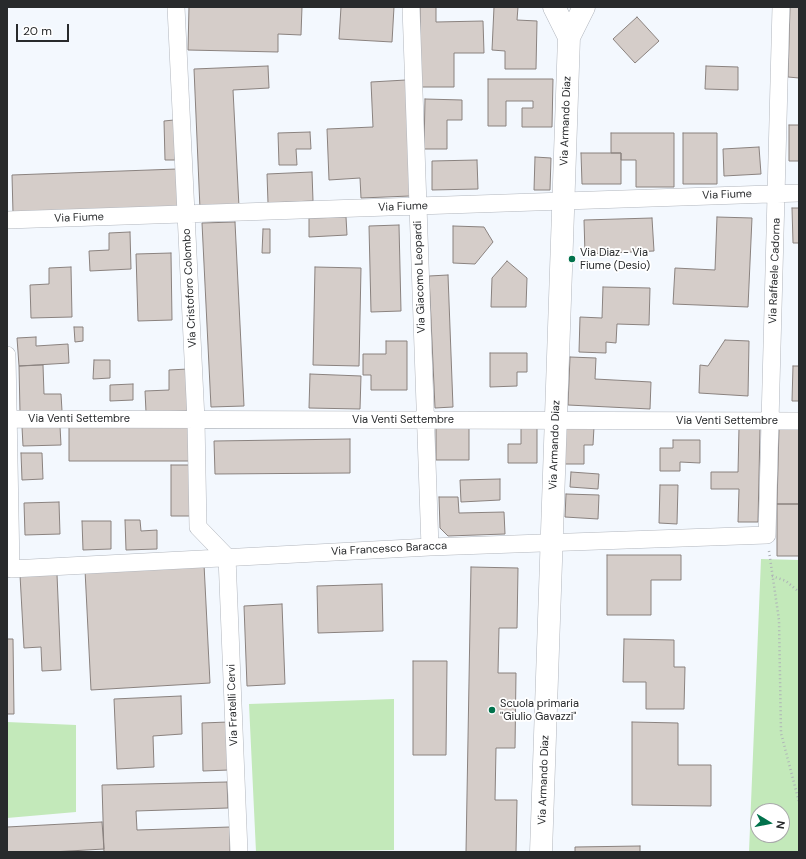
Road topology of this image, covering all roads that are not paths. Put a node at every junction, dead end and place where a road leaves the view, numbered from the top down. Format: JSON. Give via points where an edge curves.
{"nodes":[{"id":1,"x":176,"y":7,"type":"edge"},
{"id":2,"x":410,"y":7,"type":"edge"},
{"id":3,"x":554,"y":7,"type":"edge"},
{"id":4,"x":584,"y":7,"type":"edge"},
{"id":5,"x":781,"y":7,"type":"edge"},
{"id":6,"x":569,"y":37,"type":"junction"},
{"id":7,"x":799,"y":193,"type":"edge"},
{"id":8,"x":777,"y":194,"type":"junction"},
{"id":9,"x":563,"y":202,"type":"junction"},
{"id":10,"x":418,"y":207,"type":"junction"},
{"id":11,"x":187,"y":214,"type":"junction"},
{"id":12,"x":7,"y":220,"type":"edge"},
{"id":13,"x":7,"y":355,"type":"edge"},
{"id":14,"x":8,"y":419,"type":"edge"},
{"id":15,"x":196,"y":420,"type":"junction"},
{"id":16,"x":425,"y":420,"type":"junction"},
{"id":17,"x":556,"y":421,"type":"junction"},
{"id":18,"x":769,"y":421,"type":"junction"},
{"id":19,"x":799,"y":421,"type":"edge"},
{"id":20,"x":767,"y":535,"type":"joint"},
{"id":21,"x":552,"y":543,"type":"junction"},
{"id":22,"x":430,"y":547,"type":"junction"},
{"id":23,"x":227,"y":557,"type":"junction"},
{"id":24,"x":238,"y":852,"type":"edge"},
{"id":25,"x":541,"y":852,"type":"edge"}],
"edges":[{"from":1,"to":11,"type":"street","name":"Via Cristoforo Colombo"},
{"from":2,"to":10,"type":"street","name":"Via Giacomo Leopardi"},
{"from":3,"to":6,"type":"street","name":"Via Armando Diaz"},
{"from":4,"to":6,"type":"street","name":"Via Armando Diaz"},
{"from":5,"to":8,"type":"street","name":"Via Raffaele Cadorna"},
{"from":6,"to":9,"type":"street","name":"Via Armando Diaz"},
{"from":7,"to":8,"type":"street","name":"Via Fiume"},
{"from":8,"to":9,"type":"street","name":"Via Fiume"},
{"from":8,"to":18,"type":"street","name":"Via Raffaele Cadorna"},
{"from":9,"to":10,"type":"street","name":"Via Fiume"},
{"from":9,"to":17,"type":"street","name":"Via Armando Diaz"},
{"from":10,"to":11,"type":"street","name":"Via Fiume"},
{"from":10,"to":16,"type":"street","name":"Via Giacomo Leopardi"},
{"from":11,"to":12,"type":"street","name":"Via Fiume"},
{"from":11,"to":15,"type":"street","name":"Via Cristoforo Colombo"},
{"from":13,"to":14,"type":"street"},
{"from":14,"to":15,"type":"street","name":"Via Venti Settembre"},
{"from":14,"to":23,"type":"street","name":"Via Francesco Baracca","via":[[11,569]]},
{"from":15,"to":16,"type":"street","name":"Via Venti Settembre"},
{"from":15,"to":23,"type":"street","name":"Via Cristoforo Colombo","via":[[198,527]]},
{"from":16,"to":17,"type":"street","name":"Via Venti Settembre"},
{"from":16,"to":22,"type":"street","name":"Via Giacomo Leopardi"},
{"from":17,"to":18,"type":"street","name":"Via Venti Settembre"},
{"from":17,"to":21,"type":"street","name":"Via Armando Diaz"},
{"from":18,"to":19,"type":"street","name":"Via Venti Settembre"},
{"from":18,"to":20,"type":"street","name":"Via Raffaele Cadorna"},
{"from":20,"to":21,"type":"street","name":"Via Francesco Baracca"},
{"from":21,"to":22,"type":"street","name":"Via Francesco Baracca"},
{"from":21,"to":25,"type":"street","name":"Via Armando Diaz"},
{"from":22,"to":23,"type":"street","name":"Via Francesco Baracca"},
{"from":23,"to":24,"type":"street","name":"Via Fratelli Cervi"}]}
